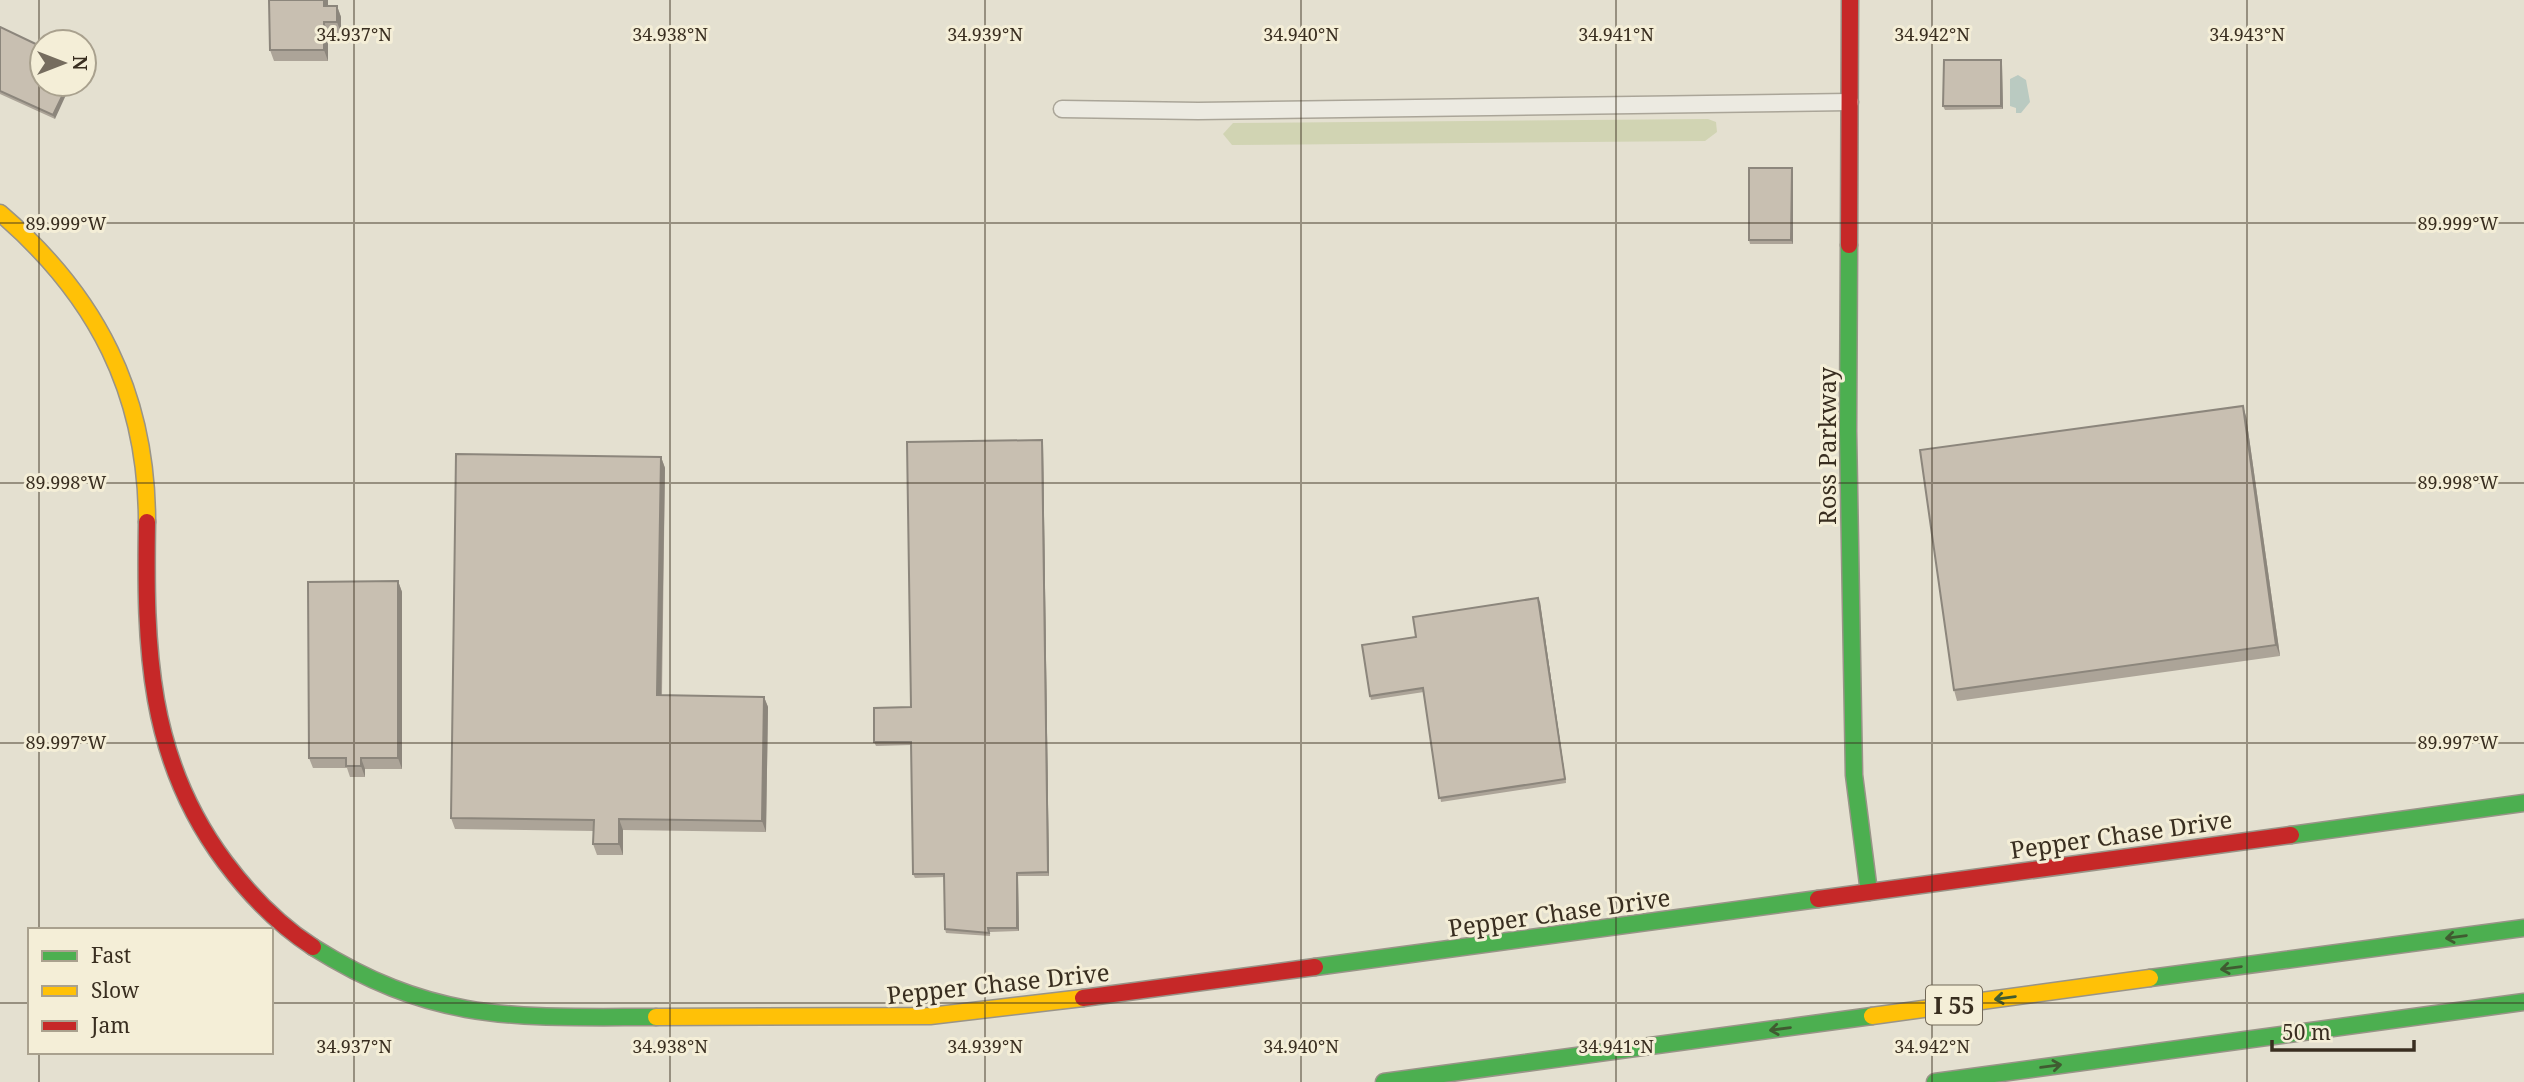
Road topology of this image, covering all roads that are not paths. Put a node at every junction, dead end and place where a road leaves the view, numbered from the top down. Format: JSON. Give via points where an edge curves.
{"nodes":[{"id":1,"x":1850,"y":0,"type":"edge"},
{"id":2,"x":1850,"y":102,"type":"junction"},
{"id":3,"x":1062,"y":109,"type":"dead end"},
{"id":4,"x":0,"y":213,"type":"edge"},
{"id":5,"x":2524,"y":803,"type":"edge"},
{"id":6,"x":1869,"y":892,"type":"junction"},
{"id":7,"x":2524,"y":928,"type":"edge"},
{"id":8,"x":2524,"y":1002,"type":"edge"},
{"id":9,"x":1384,"y":1082,"type":"edge"},
{"id":10,"x":1934,"y":1082,"type":"edge"}],
"edges":[{"from":1,"to":2,"type":"main road","name":"Ross Parkway"},
{"from":2,"to":3,"type":"street"},
{"from":2,"to":6,"type":"main road","name":"Ross Parkway","via":[[1848,443],[1854,775]]},
{"from":4,"to":6,"type":"main road","name":"Pepper Chase Drive","via":[[46,253],[84,301],[134,415],[146,493],[153,695],[167,752],[189,806],[220,857],[278,921],[312,948],[391,989],[441,1006],[531,1016],[901,1018],[968,1014]]},
{"from":5,"to":6,"type":"main road","name":"Pepper Chase Drive"},
{"from":7,"to":9,"type":"main road","number":"I 55","one_way":true},
{"from":10,"to":8,"type":"main road","one_way":true}]}
